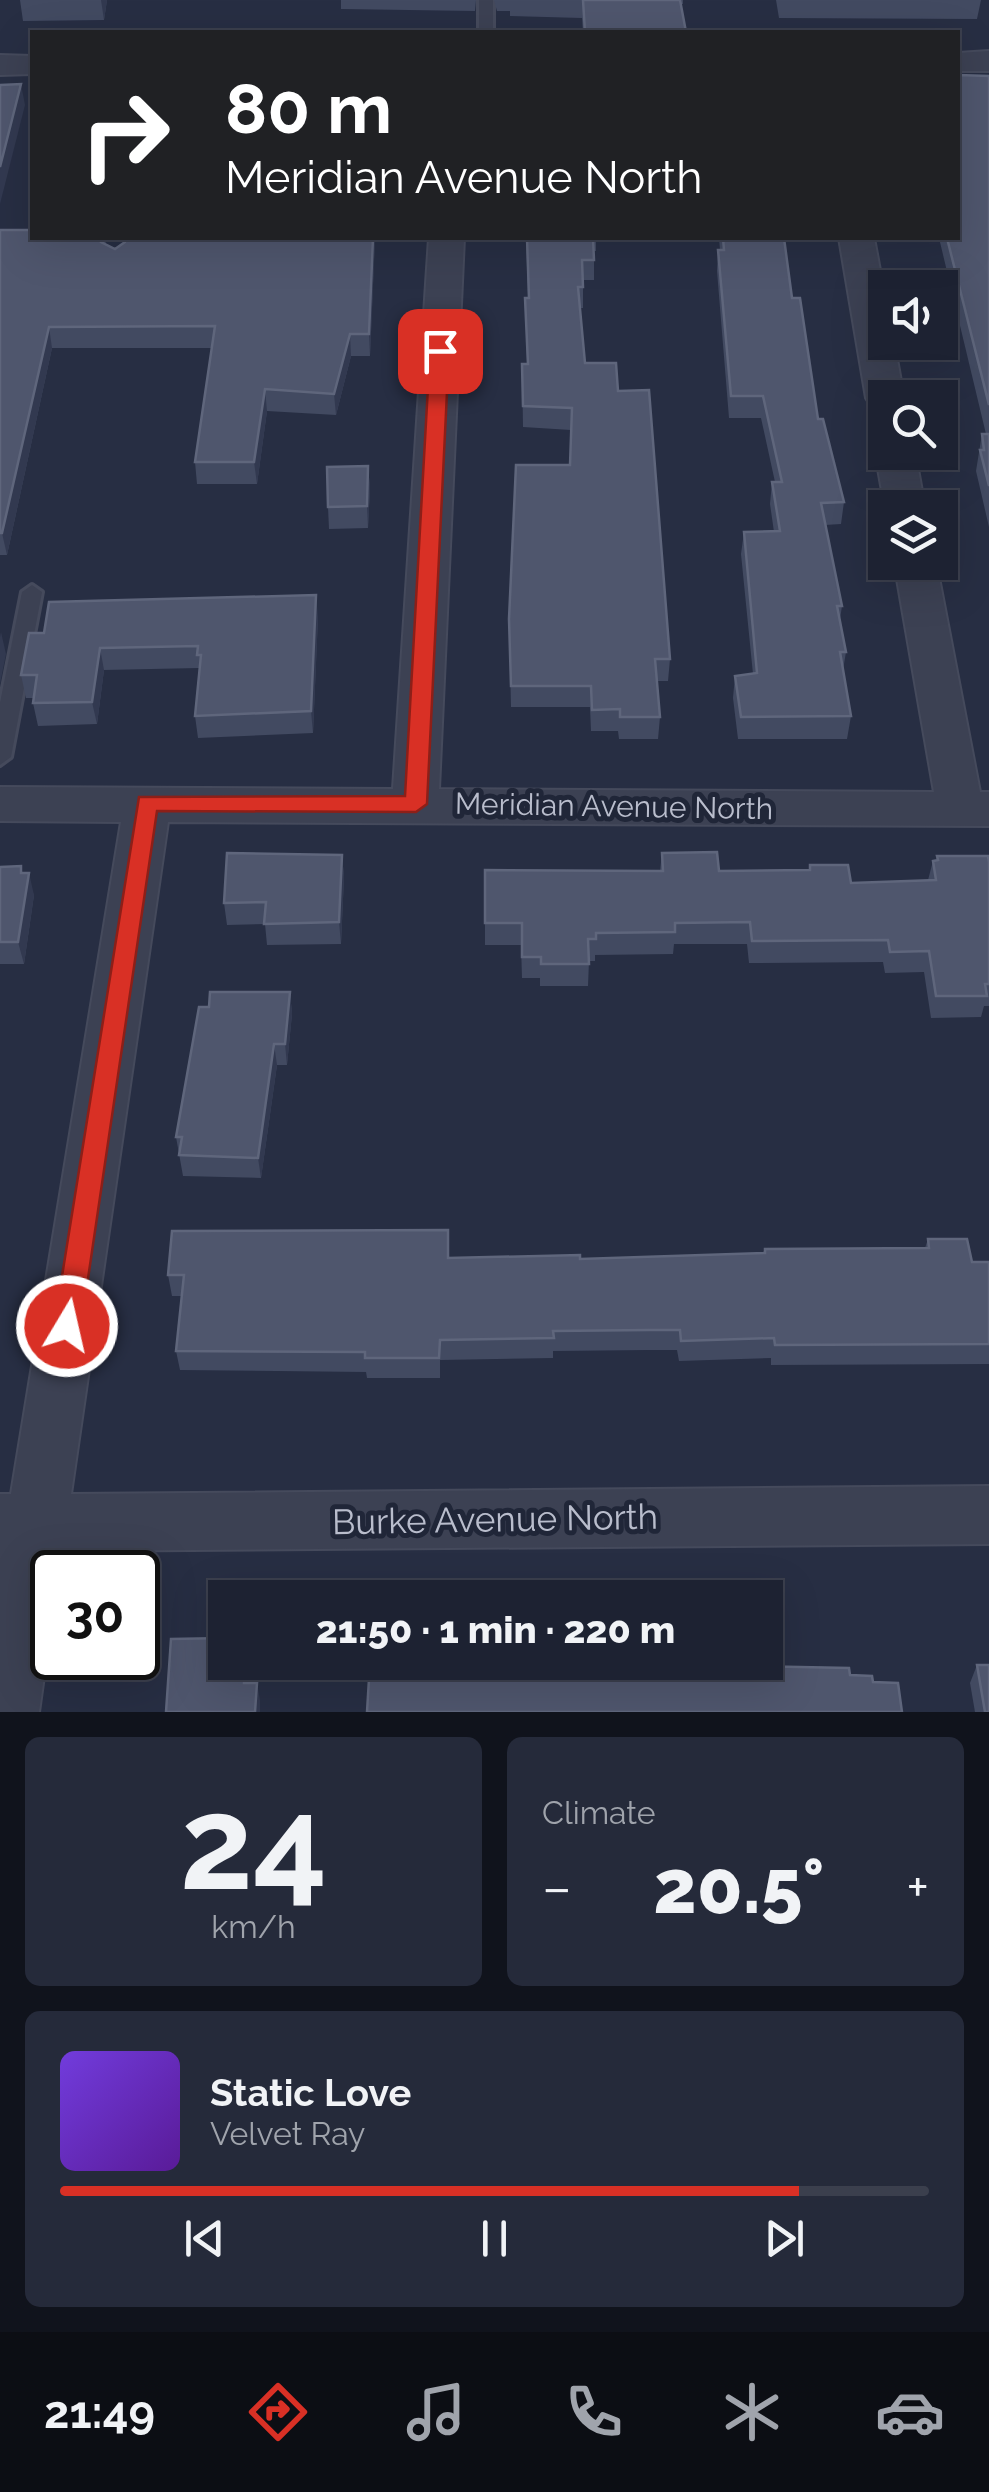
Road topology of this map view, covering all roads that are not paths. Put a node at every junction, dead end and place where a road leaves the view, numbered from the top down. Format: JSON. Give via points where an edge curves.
{"nodes":[{"id":1,"x":486,"y":0,"type":"edge"},
{"id":2,"x":486,"y":30,"type":"edge"},
{"id":3,"x":960,"y":62,"type":"edge"},
{"id":4,"x":989,"y":62,"type":"edge"},
{"id":5,"x":0,"y":65,"type":"edge"},
{"id":6,"x":30,"y":65,"type":"edge"},
{"id":7,"x":446,"y":240,"type":"edge"},
{"id":8,"x":856,"y":240,"type":"edge"},
{"id":9,"x":882,"y":380,"type":"edge"},
{"id":10,"x":919,"y":580,"type":"edge"},
{"id":11,"x":32,"y":592,"type":"dead end"},
{"id":12,"x":0,"y":757,"type":"edge"},
{"id":13,"x":147,"y":803,"type":"junction"},
{"id":14,"x":0,"y":804,"type":"edge"},
{"id":15,"x":416,"y":804,"type":"junction"},
{"id":16,"x":974,"y":809,"type":"edge"},
{"id":17,"x":989,"y":1514,"type":"edge"},
{"id":18,"x":19,"y":1524,"type":"edge"},
{"id":19,"x":7,"y":1712,"type":"edge"}],
"edges":[{"from":1,"to":2,"type":"lane"},
{"from":3,"to":4,"type":"street"},
{"from":5,"to":6,"type":"street"},
{"from":7,"to":15,"type":"street"},
{"from":8,"to":9,"type":"street"},
{"from":10,"to":16,"type":"street"},
{"from":11,"to":12,"type":"lane"},
{"from":13,"to":14,"type":"street","name":"Meridian Avenue North"},
{"from":13,"to":15,"type":"street","name":"Meridian Avenue North"},
{"from":13,"to":18,"type":"street"},
{"from":15,"to":16,"type":"street","name":"Meridian Avenue North"},
{"from":17,"to":18,"type":"street","name":"Burke Avenue North"},
{"from":18,"to":19,"type":"street"}]}
